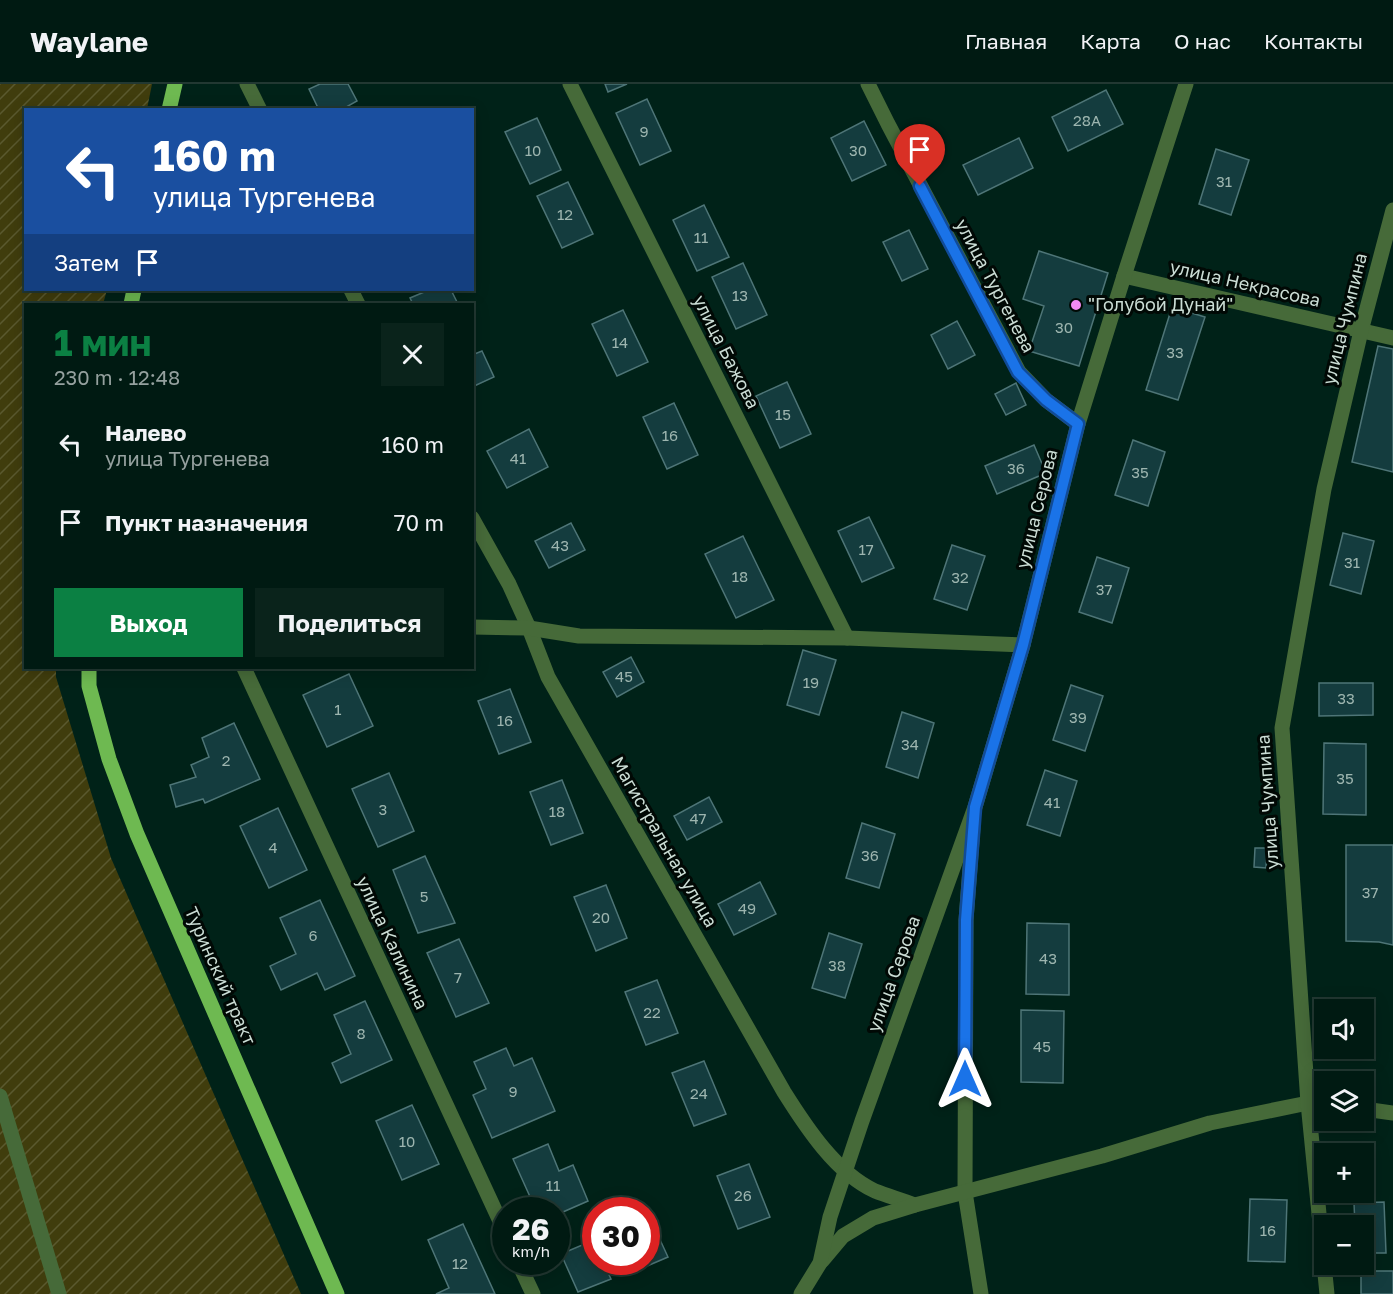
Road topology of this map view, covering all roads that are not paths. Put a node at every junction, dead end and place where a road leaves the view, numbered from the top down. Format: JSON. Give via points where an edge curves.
{"nodes":[{"id":1,"x":174,"y":84,"type":"edge"},
{"id":2,"x":248,"y":84,"type":"edge"},
{"id":3,"x":570,"y":84,"type":"edge"},
{"id":4,"x":868,"y":84,"type":"edge"},
{"id":5,"x":1186,"y":84,"type":"edge"},
{"id":6,"x":170,"y":108,"type":"edge"},
{"id":7,"x":259,"y":108,"type":"edge"},
{"id":8,"x":1393,"y":210,"type":"edge"},
{"id":9,"x":1124,"y":276,"type":"junction"},
{"id":10,"x":1361,"y":331,"type":"junction"},
{"id":11,"x":1393,"y":338,"type":"edge"},
{"id":12,"x":1078,"y":424,"type":"junction"},
{"id":13,"x":474,"y":522,"type":"edge"},
{"id":14,"x":474,"y":627,"type":"edge"},
{"id":15,"x":529,"y":628,"type":"junction"},
{"id":16,"x":847,"y":638,"type":"junction"},
{"id":17,"x":1023,"y":645,"type":"junction"},
{"id":18,"x":89,"y":669,"type":"edge"},
{"id":19,"x":244,"y":669,"type":"edge"},
{"id":20,"x":975,"y":807,"type":"junction"},
{"id":21,"x":0,"y":1095,"type":"edge"},
{"id":22,"x":1308,"y":1103,"type":"junction"},
{"id":23,"x":1314,"y":1104,"type":"edge"},
{"id":24,"x":1374,"y":1110,"type":"edge"},
{"id":25,"x":1393,"y":1113,"type":"edge"},
{"id":26,"x":845,"y":1171,"type":"junction"},
{"id":27,"x":965,"y":1192,"type":"junction"},
{"id":28,"x":492,"y":1204,"type":"edge"},
{"id":29,"x":915,"y":1205,"type":"junction"},
{"id":30,"x":820,"y":1263,"type":"junction"},
{"id":31,"x":524,"y":1275,"type":"edge"},
{"id":32,"x":60,"y":1294,"type":"edge"},
{"id":33,"x":337,"y":1294,"type":"edge"},
{"id":34,"x":533,"y":1294,"type":"edge"},
{"id":35,"x":801,"y":1294,"type":"edge"},
{"id":36,"x":981,"y":1294,"type":"edge"},
{"id":37,"x":1327,"y":1294,"type":"edge"}],
"edges":[{"from":1,"to":6,"type":"main road"},
{"from":2,"to":7,"type":"street"},
{"from":3,"to":16,"type":"street","name":"улица Бажова"},
{"from":4,"to":12,"type":"street","name":"улица Тургенева","via":[[1018,372]]},
{"from":5,"to":9,"type":"street","name":"улица Серова"},
{"from":8,"to":10,"type":"street","name":"улица Чумпина"},
{"from":9,"to":10,"type":"street","name":"улица Некрасова"},
{"from":9,"to":12,"type":"street","name":"улица Серова"},
{"from":10,"to":11,"type":"street","name":"улица Некрасова"},
{"from":10,"to":22,"type":"street","name":"улица Чумпина","via":[[1324,489],[1282,728]]},
{"from":12,"to":17,"type":"street","name":"улица Серова"},
{"from":13,"to":15,"type":"street","name":"Магистральная улица"},
{"from":14,"to":15,"type":"street"},
{"from":15,"to":16,"type":"street","via":[[579,636]]},
{"from":15,"to":26,"type":"street","name":"Магистральная улица","via":[[548,677],[784,1092],[812,1135]]},
{"from":16,"to":17,"type":"street"},
{"from":17,"to":20,"type":"street","name":"улица Серова"},
{"from":18,"to":33,"type":"main road","name":"Туринский тракт","via":[[89,687],[109,759],[136,834]]},
{"from":19,"to":28,"type":"street","name":"улица Калинина"},
{"from":20,"to":26,"type":"street","name":"улица Серова"},
{"from":20,"to":27,"type":"street","name":"улица Серова","via":[[966,920]]},
{"from":21,"to":32,"type":"street"},
{"from":22,"to":23,"type":"street"},
{"from":22,"to":27,"type":"street","via":[[1210,1123]]},
{"from":22,"to":37,"type":"street","name":"улица Чумпина"},
{"from":24,"to":25,"type":"street"},
{"from":26,"to":29,"type":"street","name":"Магистральная улица","via":[[873,1190]]},
{"from":26,"to":30,"type":"street","name":"улица Серова"},
{"from":27,"to":29,"type":"street"},
{"from":27,"to":36,"type":"street","name":"улица Серова"},
{"from":29,"to":30,"type":"street","via":[[873,1218],[843,1236]]},
{"from":30,"to":35,"type":"street"},
{"from":31,"to":34,"type":"street"}]}
